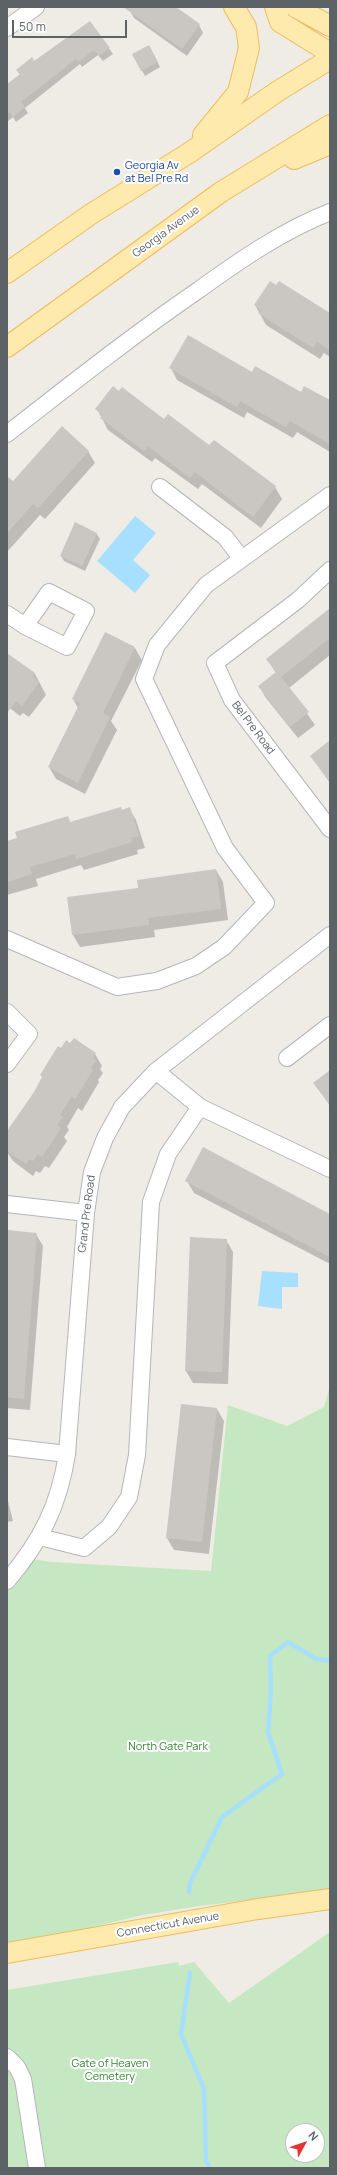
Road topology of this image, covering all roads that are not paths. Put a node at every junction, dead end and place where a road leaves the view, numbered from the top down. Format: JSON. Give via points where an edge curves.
{"nodes":[{"id":1,"x":36,"y":7,"type":"edge"},
{"id":2,"x":234,"y":7,"type":"edge"},
{"id":3,"x":275,"y":7,"type":"edge"},
{"id":4,"x":295,"y":7,"type":"edge"},
{"id":5,"x":318,"y":7,"type":"edge"},
{"id":6,"x":330,"y":9,"type":"edge"},
{"id":7,"x":330,"y":26,"type":"edge"},
{"id":8,"x":7,"y":28,"type":"edge"},
{"id":9,"x":330,"y":53,"type":"edge"},
{"id":10,"x":330,"y":59,"type":"edge"},
{"id":11,"x":330,"y":125,"type":"edge"},
{"id":12,"x":330,"y":144,"type":"edge"},
{"id":13,"x":189,"y":153,"type":"junction"},
{"id":14,"x":228,"y":188,"type":"junction"},
{"id":15,"x":330,"y":212,"type":"edge"},
{"id":16,"x":7,"y":272,"type":"edge"},
{"id":17,"x":7,"y":347,"type":"edge"},
{"id":18,"x":7,"y":434,"type":"edge"},
{"id":19,"x":160,"y":487,"type":"dead end"},
{"id":20,"x":330,"y":495,"type":"edge"},
{"id":21,"x":242,"y":559,"type":"junction"},
{"id":22,"x":330,"y":570,"type":"edge"},
{"id":23,"x":7,"y":614,"type":"edge"},
{"id":24,"x":24,"y":626,"type":"dead end"},
{"id":25,"x":330,"y":829,"type":"edge"},
{"id":26,"x":330,"y":935,"type":"edge"},
{"id":27,"x":7,"y":939,"type":"edge"},
{"id":28,"x":7,"y":1012,"type":"edge"},
{"id":29,"x":330,"y":1024,"type":"edge"},
{"id":30,"x":287,"y":1058,"type":"dead end"},
{"id":31,"x":7,"y":1064,"type":"edge"},
{"id":32,"x":156,"y":1071,"type":"junction"},
{"id":33,"x":200,"y":1107,"type":"junction"},
{"id":34,"x":330,"y":1169,"type":"edge"},
{"id":35,"x":7,"y":1204,"type":"edge"},
{"id":36,"x":86,"y":1213,"type":"junction"},
{"id":37,"x":7,"y":1446,"type":"edge"},
{"id":38,"x":67,"y":1454,"type":"junction"},
{"id":39,"x":40,"y":1537,"type":"junction"},
{"id":40,"x":7,"y":1581,"type":"edge"},
{"id":41,"x":330,"y":1899,"type":"edge"},
{"id":42,"x":7,"y":1953,"type":"edge"},
{"id":43,"x":7,"y":2057,"type":"edge"},
{"id":44,"x":37,"y":2168,"type":"edge"}],
"edges":[{"from":1,"to":8,"type":"street"},
{"from":2,"to":13,"type":"main road","via":[[246,27],[250,46],[238,92]]},
{"from":3,"to":9,"type":"main road","via":[[280,22]]},
{"from":4,"to":7,"type":"main road"},
{"from":5,"to":6,"type":"main road"},
{"from":10,"to":13,"type":"main road","via":[[278,91]]},
{"from":11,"to":14,"type":"main road","name":"Georgia Avenue"},
{"from":12,"to":14,"type":"main road"},
{"from":13,"to":16,"type":"main road","via":[[91,214]]},
{"from":14,"to":17,"type":"main road","name":"Georgia Avenue"},
{"from":15,"to":18,"type":"street","via":[[288,232],[226,270],[129,338]]},
{"from":19,"to":21,"type":"street","via":[[225,537]]},
{"from":20,"to":21,"type":"street"},
{"from":21,"to":27,"type":"street","via":[[206,585],[157,645],[144,679],[225,848],[266,903],[224,947],[196,966],[156,981],[118,987]]},
{"from":22,"to":25,"type":"street","name":"Bel Pre Road","via":[[298,600],[215,663],[232,700]]},
{"from":23,"to":24,"type":"street"},
{"from":26,"to":32,"type":"street","name":"Grand Pre Road"},
{"from":28,"to":31,"type":"street","via":[[29,1034]]},
{"from":29,"to":30,"type":"street"},
{"from":32,"to":33,"type":"street"},
{"from":32,"to":36,"type":"street","name":"Grand Pre Road","via":[[122,1107],[105,1138],[92,1172]]},
{"from":33,"to":34,"type":"street"},
{"from":33,"to":39,"type":"street","via":[[168,1154],[152,1202],[137,1455],[129,1497],[109,1527],[84,1548]]},
{"from":35,"to":36,"type":"street"},
{"from":36,"to":38,"type":"street","name":"Grand Pre Road"},
{"from":37,"to":38,"type":"street"},
{"from":38,"to":39,"type":"street","name":"Grand Pre Road","via":[[61,1489]]},
{"from":39,"to":40,"type":"street","name":"Grand Pre Road"},
{"from":41,"to":42,"type":"main road","name":"Connecticut Avenue","via":[[258,1909]]},
{"from":43,"to":44,"type":"street","via":[[17,2067],[22,2079]]}]}
